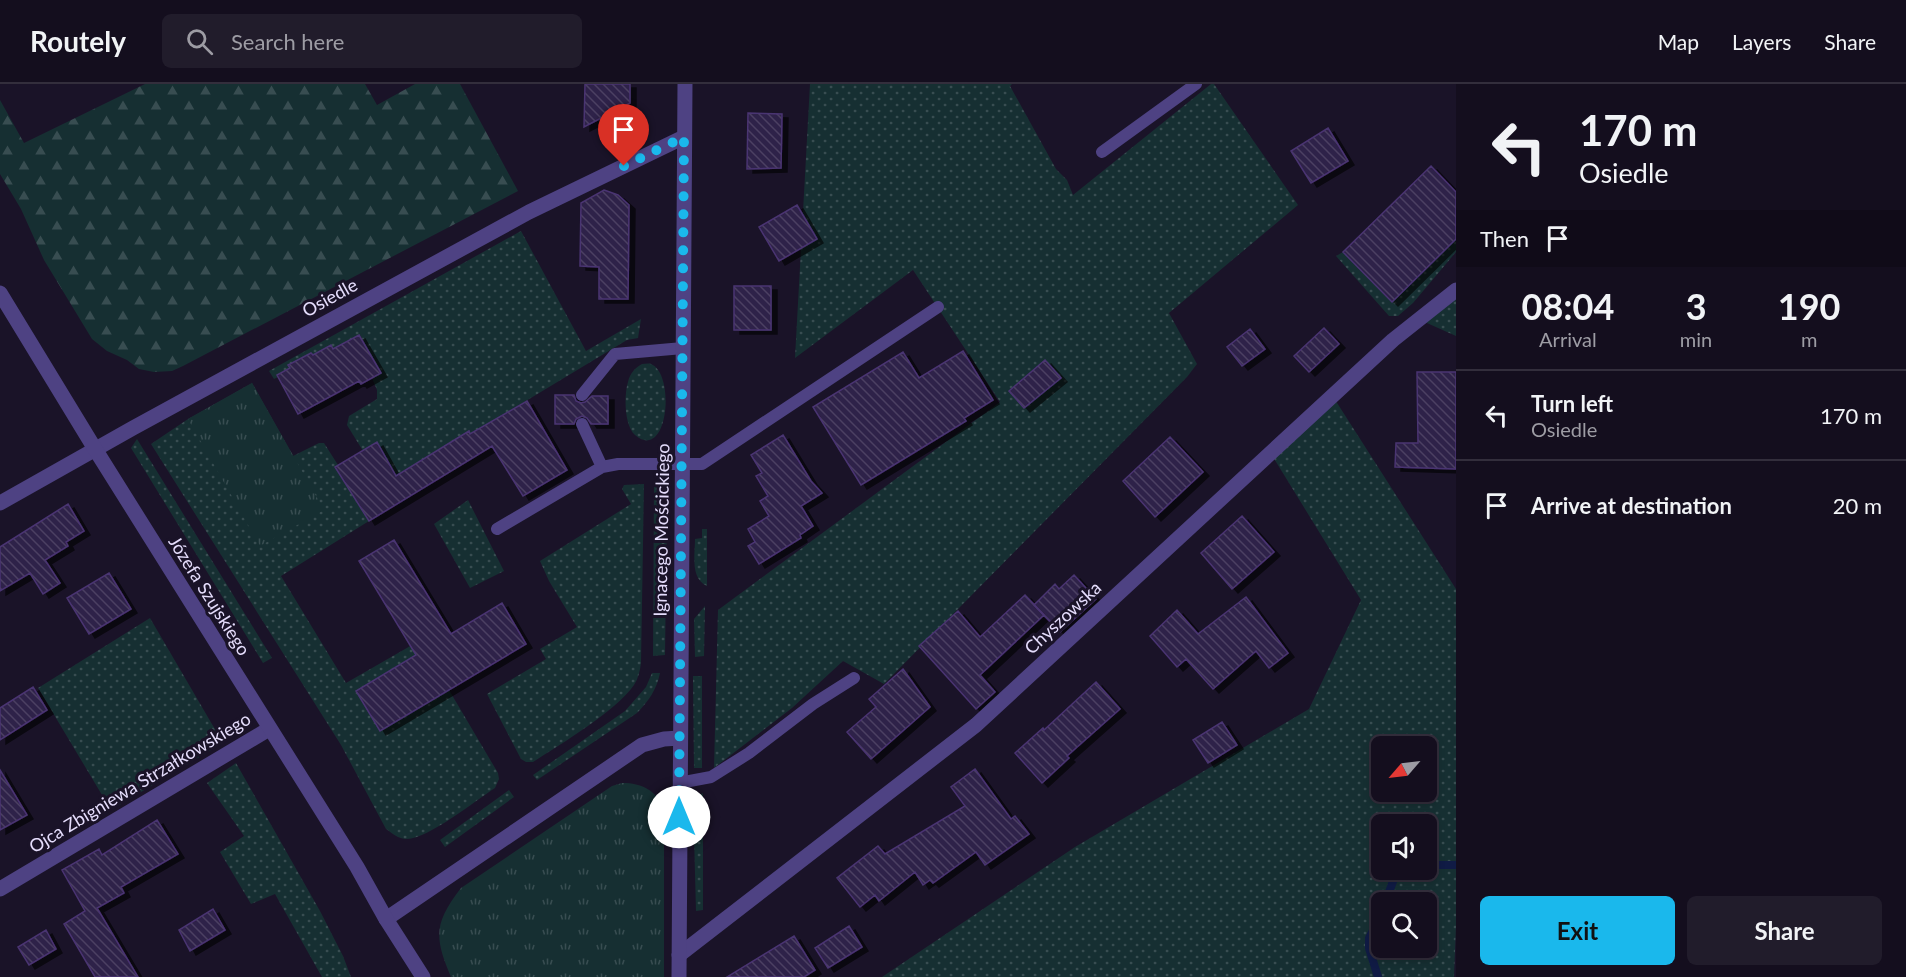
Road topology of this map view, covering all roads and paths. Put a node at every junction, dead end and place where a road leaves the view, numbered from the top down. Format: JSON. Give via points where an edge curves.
{"nodes":[{"id":1,"x":685,"y":84,"type":"edge"},
{"id":2,"x":1196,"y":84,"type":"edge"},
{"id":3,"x":684,"y":137,"type":"junction"},
{"id":4,"x":1102,"y":152,"type":"dead end"},
{"id":5,"x":1456,"y":290,"type":"edge"},
{"id":6,"x":0,"y":293,"type":"edge"},
{"id":7,"x":938,"y":307,"type":"dead end"},
{"id":8,"x":683,"y":348,"type":"junction"},
{"id":9,"x":582,"y":395,"type":"dead end"},
{"id":10,"x":582,"y":424,"type":"dead end"},
{"id":11,"x":95,"y":449,"type":"junction"},
{"id":12,"x":682,"y":464,"type":"junction"},
{"id":13,"x":602,"y":467,"type":"junction"},
{"id":14,"x":0,"y":503,"type":"edge"},
{"id":15,"x":497,"y":530,"type":"dead end"},
{"id":16,"x":854,"y":678,"type":"dead end"},
{"id":17,"x":269,"y":729,"type":"junction"},
{"id":18,"x":680,"y":738,"type":"junction"},
{"id":19,"x":679,"y":783,"type":"junction"},
{"id":20,"x":0,"y":889,"type":"edge"},
{"id":21,"x":386,"y":919,"type":"junction"},
{"id":22,"x":679,"y":955,"type":"junction"},
{"id":23,"x":423,"y":977,"type":"edge"},
{"id":24,"x":679,"y":977,"type":"edge"}],
"edges":[{"from":1,"to":3,"type":"street","name":"Ignacego Mościckiego"},
{"from":2,"to":4,"type":"lane"},
{"from":3,"to":8,"type":"street","name":"Ignacego Mościckiego"},
{"from":3,"to":11,"type":"street","name":"Osiedle","via":[[529,212]]},
{"from":5,"to":22,"type":"street","name":"Chyszowska","via":[[1393,340],[976,725]]},
{"from":6,"to":11,"type":"street","name":"Józefa Szujskiego"},
{"from":7,"to":12,"type":"lane","via":[[702,464]]},
{"from":8,"to":9,"type":"lane","via":[[615,354]]},
{"from":8,"to":12,"type":"street","name":"Ignacego Mościckiego"},
{"from":10,"to":13,"type":"lane"},
{"from":11,"to":14,"type":"street","name":"Osiedle"},
{"from":11,"to":17,"type":"street","name":"Józefa Szujskiego"},
{"from":12,"to":13,"type":"lane"},
{"from":12,"to":18,"type":"street","name":"Ignacego Mościckiego"},
{"from":13,"to":15,"type":"lane"},
{"from":16,"to":19,"type":"lane","via":[[711,777]]},
{"from":17,"to":20,"type":"street","name":"Ojca Zbigniewa Strzałkowskiego"},
{"from":17,"to":21,"type":"street","name":"Józefa Szujskiego"},
{"from":18,"to":19,"type":"street","name":"Ignacego Mościckiego"},
{"from":18,"to":21,"type":"street","via":[[642,745]]},
{"from":19,"to":22,"type":"street","name":"Ignacego Mościckiego"},
{"from":21,"to":23,"type":"street","name":"Józefa Szujskiego"},
{"from":22,"to":24,"type":"street","name":"Ignacego Mościckiego"}]}
